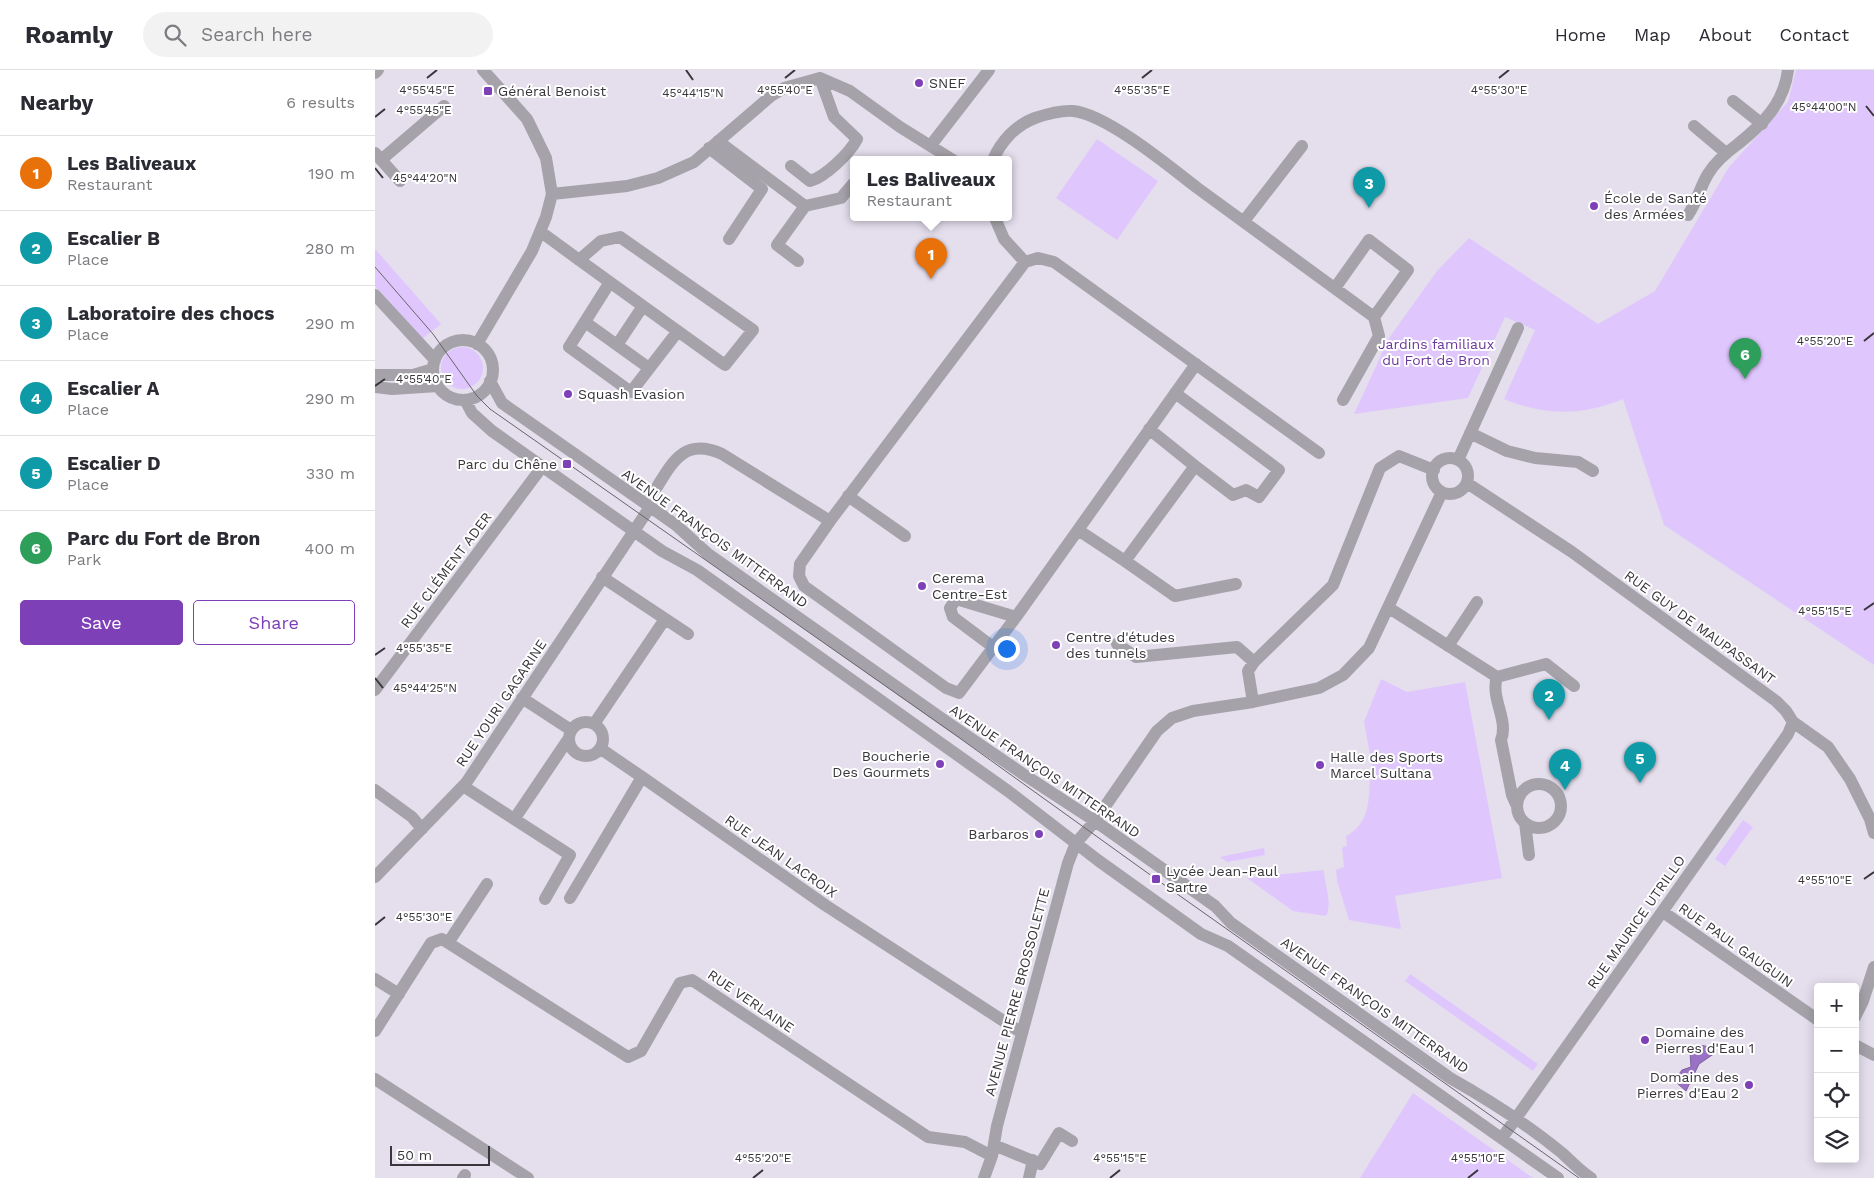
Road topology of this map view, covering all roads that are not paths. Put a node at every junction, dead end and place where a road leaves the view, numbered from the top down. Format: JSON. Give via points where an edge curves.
{"nodes":[{"id":1,"x":378,"y":70,"type":"edge"},
{"id":2,"x":483,"y":70,"type":"edge"},
{"id":3,"x":989,"y":70,"type":"edge"},
{"id":4,"x":1788,"y":70,"type":"edge"},
{"id":5,"x":375,"y":73,"type":"edge"},
{"id":6,"x":820,"y":78,"type":"junction"},
{"id":7,"x":1733,"y":101,"type":"dead end"},
{"id":8,"x":443,"y":106,"type":"dead end"},
{"id":9,"x":1762,"y":124,"type":"junction"},
{"id":10,"x":1694,"y":126,"type":"dead end"},
{"id":11,"x":713,"y":144,"type":"junction"},
{"id":12,"x":931,"y":145,"type":"junction"},
{"id":13,"x":1302,"y":146,"type":"dead end"},
{"id":14,"x":1726,"y":153,"type":"junction"},
{"id":15,"x":947,"y":156,"type":"edge"},
{"id":16,"x":996,"y":156,"type":"edge"},
{"id":17,"x":378,"y":157,"type":"edge"},
{"id":18,"x":791,"y":166,"type":"dead end"},
{"id":19,"x":400,"y":182,"type":"dead end"},
{"id":20,"x":850,"y":188,"type":"edge"},
{"id":21,"x":552,"y":194,"type":"junction"},
{"id":22,"x":805,"y":206,"type":"junction"},
{"id":23,"x":1688,"y":215,"type":"dead end"},
{"id":24,"x":996,"y":221,"type":"edge"},
{"id":25,"x":1244,"y":222,"type":"junction"},
{"id":26,"x":541,"y":232,"type":"junction"},
{"id":27,"x":729,"y":239,"type":"dead end"},
{"id":28,"x":579,"y":260,"type":"junction"},
{"id":29,"x":798,"y":261,"type":"dead end"},
{"id":30,"x":1025,"y":262,"type":"junction"},
{"id":31,"x":610,"y":282,"type":"junction"},
{"id":32,"x":1335,"y":288,"type":"junction"},
{"id":33,"x":375,"y":295,"type":"edge"},
{"id":34,"x":643,"y":306,"type":"junction"},
{"id":35,"x":1374,"y":317,"type":"junction"},
{"id":36,"x":585,"y":322,"type":"junction"},
{"id":37,"x":1518,"y":328,"type":"dead end"},
{"id":38,"x":678,"y":331,"type":"junction"},
{"id":39,"x":477,"y":344,"type":"junction"},
{"id":40,"x":617,"y":345,"type":"junction"},
{"id":41,"x":1195,"y":364,"type":"junction"},
{"id":42,"x":434,"y":365,"type":"junction"},
{"id":43,"x":649,"y":368,"type":"junction"},
{"id":44,"x":375,"y":375,"type":"edge"},
{"id":45,"x":491,"y":381,"type":"junction"},
{"id":46,"x":438,"y":386,"type":"junction"},
{"id":47,"x":375,"y":387,"type":"edge"},
{"id":48,"x":1175,"y":393,"type":"junction"},
{"id":49,"x":465,"y":400,"type":"junction"},
{"id":50,"x":1343,"y":400,"type":"dead end"},
{"id":51,"x":1149,"y":429,"type":"junction"},
{"id":52,"x":1470,"y":433,"type":"junction"},
{"id":53,"x":1319,"y":453,"type":"dead end"},
{"id":54,"x":1458,"y":460,"type":"junction"},
{"id":55,"x":1195,"y":466,"type":"junction"},
{"id":56,"x":542,"y":467,"type":"junction"},
{"id":57,"x":1434,"y":470,"type":"junction"},
{"id":58,"x":1593,"y":471,"type":"dead end"},
{"id":59,"x":1467,"y":482,"type":"junction"},
{"id":60,"x":657,"y":487,"type":"dead end"},
{"id":61,"x":1442,"y":492,"type":"junction"},
{"id":62,"x":849,"y":496,"type":"junction"},
{"id":63,"x":650,"y":507,"type":"junction"},
{"id":64,"x":830,"y":521,"type":"junction"},
{"id":65,"x":633,"y":530,"type":"junction"},
{"id":66,"x":1078,"y":530,"type":"junction"},
{"id":67,"x":905,"y":536,"type":"dead end"},
{"id":68,"x":1125,"y":561,"type":"junction"},
{"id":69,"x":602,"y":577,"type":"junction"},
{"id":70,"x":1236,"y":584,"type":"dead end"},
{"id":71,"x":1477,"y":602,"type":"dead end"},
{"id":72,"x":1389,"y":608,"type":"junction"},
{"id":73,"x":1016,"y":617,"type":"junction"},
{"id":74,"x":665,"y":619,"type":"junction"},
{"id":75,"x":688,"y":634,"type":"dead end"},
{"id":76,"x":1117,"y":644,"type":"dead end"},
{"id":77,"x":1449,"y":646,"type":"junction"},
{"id":78,"x":993,"y":647,"type":"junction"},
{"id":79,"x":1254,"y":662,"type":"junction"},
{"id":80,"x":1497,"y":677,"type":"junction"},
{"id":81,"x":1574,"y":686,"type":"dead end"},
{"id":82,"x":375,"y":690,"type":"edge"},
{"id":83,"x":522,"y":698,"type":"junction"},
{"id":84,"x":1253,"y":702,"type":"junction"},
{"id":85,"x":1793,"y":722,"type":"junction"},
{"id":86,"x":594,"y":724,"type":"junction"},
{"id":87,"x":570,"y":734,"type":"junction"},
{"id":88,"x":601,"y":749,"type":"junction"},
{"id":89,"x":642,"y":777,"type":"junction"},
{"id":90,"x":463,"y":786,"type":"junction"},
{"id":91,"x":375,"y":790,"type":"edge"},
{"id":92,"x":1517,"y":804,"type":"junction"},
{"id":93,"x":515,"y":818,"type":"junction"},
{"id":94,"x":1095,"y":821,"type":"junction"},
{"id":95,"x":1525,"y":823,"type":"junction"},
{"id":96,"x":422,"y":829,"type":"junction"},
{"id":97,"x":1874,"y":833,"type":"edge"},
{"id":98,"x":1076,"y":843,"type":"junction"},
{"id":99,"x":1529,"y":855,"type":"dead end"},
{"id":100,"x":375,"y":877,"type":"edge"},
{"id":101,"x":487,"y":884,"type":"dead end"},
{"id":102,"x":569,"y":898,"type":"dead end"},
{"id":103,"x":545,"y":899,"type":"dead end"},
{"id":104,"x":1663,"y":912,"type":"junction"},
{"id":105,"x":448,"y":942,"type":"junction"},
{"id":106,"x":1874,"y":967,"type":"edge"},
{"id":107,"x":375,"y":979,"type":"edge"},
{"id":108,"x":399,"y":994,"type":"junction"},
{"id":109,"x":1859,"y":1009,"type":"edge"},
{"id":110,"x":1814,"y":1017,"type":"edge"},
{"id":111,"x":375,"y":1032,"type":"edge"},
{"id":112,"x":1022,"y":1033,"type":"junction"},
{"id":113,"x":1859,"y":1047,"type":"edge"},
{"id":114,"x":1874,"y":1055,"type":"edge"},
{"id":115,"x":375,"y":1079,"type":"edge"},
{"id":116,"x":1516,"y":1118,"type":"junction"},
{"id":117,"x":1502,"y":1138,"type":"junction"},
{"id":118,"x":1072,"y":1141,"type":"dead end"},
{"id":119,"x":993,"y":1151,"type":"junction"},
{"id":120,"x":1033,"y":1160,"type":"junction"},
{"id":121,"x":528,"y":1178,"type":"edge"},
{"id":122,"x":984,"y":1178,"type":"edge"},
{"id":123,"x":1029,"y":1178,"type":"edge"},
{"id":124,"x":1558,"y":1178,"type":"edge"},
{"id":125,"x":1591,"y":1178,"type":"edge"}],
"edges":[{"from":1,"to":5,"type":"street"},
{"from":2,"to":21,"type":"street","via":[[527,119],[546,158]]},
{"from":3,"to":12,"type":"street"},
{"from":4,"to":9,"type":"street","via":[[1782,94]]},
{"from":6,"to":11,"type":"street","via":[[785,88],[771,96]]},
{"from":6,"to":12,"type":"street","via":[[849,90]]},
{"from":6,"to":18,"type":"street","via":[[834,117],[857,138],[853,148],[818,179],[810,181]]},
{"from":7,"to":9,"type":"street"},
{"from":8,"to":17,"type":"street"},
{"from":9,"to":14,"type":"street"},
{"from":10,"to":14,"type":"street"},
{"from":11,"to":21,"type":"street","via":[[694,162],[658,178],[627,186]]},
{"from":11,"to":22,"type":"street"},
{"from":11,"to":27,"type":"street","via":[[762,189]]},
{"from":12,"to":15,"type":"street"},
{"from":13,"to":25,"type":"street"},
{"from":14,"to":23,"type":"street","via":[[1708,173]]},
{"from":16,"to":25,"type":"street","via":[[1007,138],[1024,122],[1051,112],[1073,111],[1095,116]]},
{"from":17,"to":19,"type":"street"},
{"from":20,"to":22,"type":"street","via":[[841,198]]},
{"from":21,"to":26,"type":"street"},
{"from":22,"to":29,"type":"street","via":[[777,245]]},
{"from":24,"to":30,"type":"street","via":[[1004,239]]},
{"from":25,"to":32,"type":"street"},
{"from":26,"to":28,"type":"street"},
{"from":26,"to":39,"type":"street"},
{"from":28,"to":31,"type":"street"},
{"from":28,"to":38,"type":"street","via":[[601,241],[620,237],[753,330],[725,365]]},
{"from":30,"to":41,"type":"street","via":[[1038,258],[1054,262]]},
{"from":30,"to":62,"type":"street"},
{"from":31,"to":34,"type":"street"},
{"from":31,"to":36,"type":"street"},
{"from":32,"to":35,"type":"street"},
{"from":32,"to":35,"type":"street","via":[[1369,240],[1408,270]]},
{"from":33,"to":42,"type":"street"},
{"from":34,"to":38,"type":"street"},
{"from":34,"to":40,"type":"street"},
{"from":35,"to":50,"type":"street","via":[[1379,336]]},
{"from":36,"to":40,"type":"street"},
{"from":36,"to":43,"type":"street","via":[[569,347],[631,392]]},
{"from":37,"to":52,"type":"street"},
{"from":38,"to":43,"type":"street"},
{"from":39,"to":42,"type":"street","via":[[469,341],[451,343],[444,347]]},
{"from":39,"to":45,"type":"street","via":[[489,356],[493,373]]},
{"from":40,"to":43,"type":"street"},
{"from":41,"to":48,"type":"street"},
{"from":41,"to":53,"type":"street"},
{"from":42,"to":44,"type":"street","via":[[413,375]]},
{"from":42,"to":46,"type":"street"},
{"from":45,"to":49,"type":"street","via":[[477,396]]},
{"from":45,"to":63,"type":"street","name":"AVENUE FRANÇOIS MITTERRAND","via":[[502,403]]},
{"from":46,"to":47,"type":"street"},
{"from":46,"to":49,"type":"street","via":[[450,396]]},
{"from":48,"to":51,"type":"street"},
{"from":48,"to":55,"type":"street","via":[[1279,470],[1259,497],[1246,490],[1233,495]]},
{"from":49,"to":56,"type":"street","via":[[472,413],[492,431]]},
{"from":51,"to":55,"type":"street"},
{"from":51,"to":66,"type":"street"},
{"from":52,"to":54,"type":"street"},
{"from":52,"to":58,"type":"street","via":[[1507,451],[1535,458],[1578,462]]},
{"from":54,"to":57,"type":"street","via":[[1448,458]]},
{"from":54,"to":59,"type":"street","via":[[1467,470]]},
{"from":55,"to":68,"type":"street"},
{"from":56,"to":65,"type":"street"},
{"from":56,"to":82,"type":"street","name":"RUE CLÉMENT ADER"},
{"from":57,"to":61,"type":"street","via":[[1433,482]]},
{"from":57,"to":79,"type":"street","via":[[1399,456],[1380,468],[1333,585]]},
{"from":59,"to":61,"type":"street","via":[[1456,493]]},
{"from":59,"to":85,"type":"street","name":"RUE GUY DE MAUPASSANT","via":[[1572,552],[1776,701],[1787,710]]},
{"from":60,"to":64,"type":"street","via":[[678,456],[694,448],[702,448],[722,454]]},
{"from":61,"to":72,"type":"street"},
{"from":62,"to":64,"type":"street"},
{"from":62,"to":67,"type":"street"},
{"from":63,"to":65,"type":"street","name":"RUE YOURI GAGARINE"},
{"from":63,"to":94,"type":"street","name":"AVENUE FRANÇOIS MITTERRAND","via":[[724,566],[990,752]]},
{"from":64,"to":78,"type":"street","via":[[800,564],[799,576],[804,586],[946,688],[959,693]]},
{"from":65,"to":69,"type":"street","name":"RUE YOURI GAGARINE"},
{"from":65,"to":98,"type":"street","via":[[705,576]]},
{"from":66,"to":68,"type":"street"},
{"from":66,"to":73,"type":"street"},
{"from":68,"to":70,"type":"street","via":[[1175,596]]},
{"from":69,"to":74,"type":"street"},
{"from":69,"to":83,"type":"street","name":"RUE YOURI GAGARINE"},
{"from":71,"to":77,"type":"street"},
{"from":72,"to":77,"type":"street"},
{"from":72,"to":84,"type":"street","via":[[1369,648],[1343,675],[1319,688]]},
{"from":73,"to":78,"type":"street"},
{"from":73,"to":78,"type":"street","via":[[956,599],[950,608],[953,616]]},
{"from":74,"to":75,"type":"street"},
{"from":74,"to":86,"type":"street"},
{"from":76,"to":79,"type":"street","via":[[1136,657],[1237,647]]},
{"from":77,"to":80,"type":"street"},
{"from":79,"to":84,"type":"street","via":[[1248,671]]},
{"from":80,"to":81,"type":"street","via":[[1546,664]]},
{"from":80,"to":92,"type":"street","via":[[1494,687],[1504,732],[1501,740],[1512,795]]},
{"from":83,"to":87,"type":"street"},
{"from":83,"to":90,"type":"street","name":"RUE YOURI GAGARINE"},
{"from":84,"to":94,"type":"street","via":[[1193,711],[1172,718],[1157,731]]},
{"from":85,"to":97,"type":"street","name":"RUE GUY DE MAUPASSANT","via":[[1829,747],[1850,779]]},
{"from":85,"to":104,"type":"street","name":"RUE MAURICE UTRILLO"},
{"from":86,"to":87,"type":"street","via":[[579,723]]},
{"from":86,"to":88,"type":"street","via":[[602,732]]},
{"from":87,"to":88,"type":"street","via":[[572,749],[581,756],[592,756]]},
{"from":87,"to":93,"type":"street"},
{"from":88,"to":89,"type":"street","name":"RUE JEAN LACROIX"},
{"from":89,"to":102,"type":"street"},
{"from":89,"to":112,"type":"street","name":"RUE JEAN LACROIX","via":[[825,906]]},
{"from":90,"to":93,"type":"street"},
{"from":90,"to":96,"type":"street","name":"RUE YOURI GAGARINE"},
{"from":91,"to":96,"type":"street","via":[[412,817]]},
{"from":92,"to":95,"type":"street","via":[[1517,811]]},
{"from":92,"to":95,"type":"street","via":[[1522,792],[1534,785],[1547,786],[1559,796],[1561,811],[1553,823],[1539,828]]},
{"from":93,"to":103,"type":"street","via":[[570,855]]},
{"from":94,"to":98,"type":"street","name":"AVENUE PIERRE BROSSOLETTE"},
{"from":94,"to":116,"type":"street","name":"AVENUE FRANÇOIS MITTERRAND","via":[[1215,906],[1231,923],[1450,1078]]},
{"from":95,"to":99,"type":"street"},
{"from":96,"to":100,"type":"street","name":"RUE YOURI GAGARINE"},
{"from":98,"to":112,"type":"street","name":"AVENUE PIERRE BROSSOLETTE"},
{"from":98,"to":117,"type":"street","via":[[1201,934],[1228,946]]},
{"from":101,"to":105,"type":"street"},
{"from":104,"to":110,"type":"street","name":"RUE PAUL GAUGUIN"},
{"from":104,"to":116,"type":"street","name":"RUE MAURICE UTRILLO"},
{"from":105,"to":108,"type":"street","via":[[442,939],[431,943]]},
{"from":105,"to":119,"type":"street","name":"RUE VERLAINE","via":[[628,1057],[641,1052],[680,983],[692,980],[928,1137],[965,1142]]},
{"from":106,"to":109,"type":"street"},
{"from":107,"to":108,"type":"street"},
{"from":108,"to":111,"type":"street"},
{"from":112,"to":119,"type":"street","name":"AVENUE PIERRE BROSSOLETTE"},
{"from":113,"to":114,"type":"street"},
{"from":115,"to":121,"type":"street"},
{"from":116,"to":117,"type":"street","name":"RUE MAURICE UTRILLO"},
{"from":116,"to":125,"type":"street","name":"AVENUE FRANÇOIS MITTERRAND"},
{"from":117,"to":124,"type":"street"},
{"from":118,"to":120,"type":"street","via":[[1059,1132],[1040,1164]]},
{"from":119,"to":120,"type":"street"},
{"from":119,"to":122,"type":"street","name":"AVENUE PIERRE BROSSOLETTE"},
{"from":120,"to":123,"type":"street"}]}
